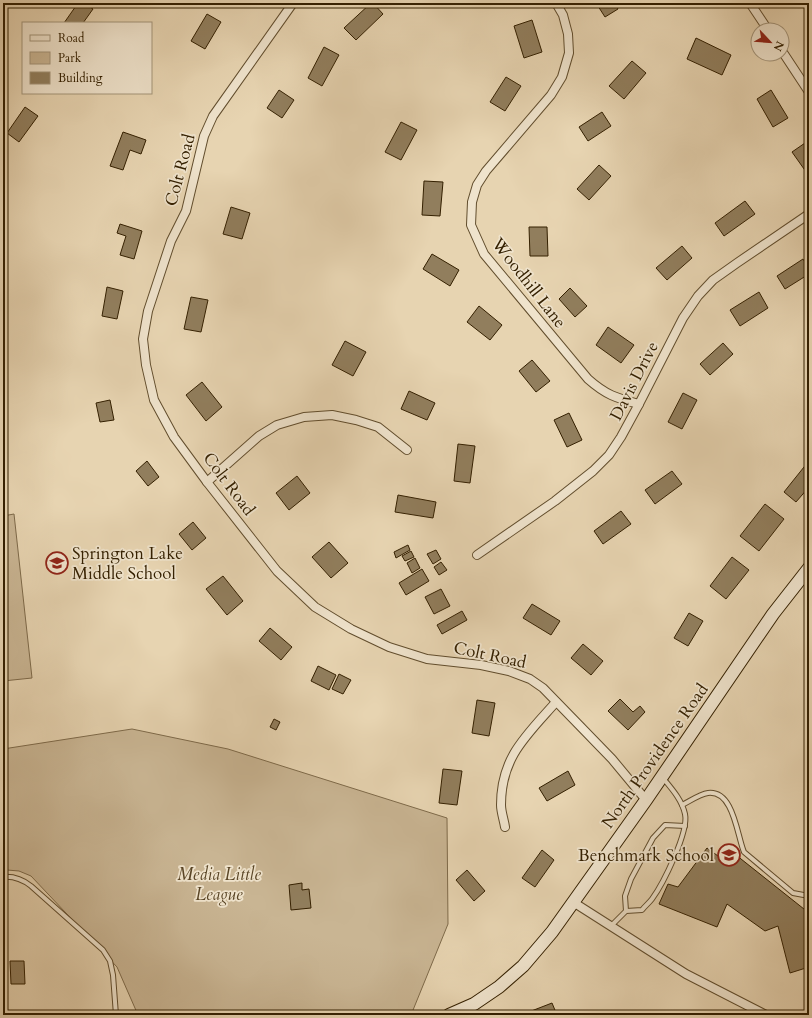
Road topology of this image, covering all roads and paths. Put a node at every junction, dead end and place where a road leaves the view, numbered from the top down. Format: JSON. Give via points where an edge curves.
{"nodes":[{"id":1,"x":293,"y":3,"type":"edge"},
{"id":2,"x":556,"y":3,"type":"edge"},
{"id":3,"x":750,"y":3,"type":"edge"},
{"id":4,"x":763,"y":22,"type":"edge"},
{"id":5,"x":789,"y":62,"type":"edge"},
{"id":6,"x":809,"y":92,"type":"edge"},
{"id":7,"x":809,"y":214,"type":"edge"},
{"id":8,"x":639,"y":404,"type":"junction"},
{"id":9,"x":407,"y":450,"type":"dead end"},
{"id":10,"x":207,"y":482,"type":"junction"},
{"id":11,"x":477,"y":555,"type":"dead end"},
{"id":12,"x":809,"y":568,"type":"edge"},
{"id":13,"x":556,"y":702,"type":"junction"},
{"id":14,"x":662,"y":776,"type":"junction"},
{"id":15,"x":646,"y":800,"type":"junction"},
{"id":16,"x":682,"y":805,"type":"junction"},
{"id":17,"x":505,"y":826,"type":"dead end"},
{"id":18,"x":685,"y":826,"type":"junction"},
{"id":19,"x":3,"y":877,"type":"edge"},
{"id":20,"x":809,"y":896,"type":"edge"},
{"id":21,"x":573,"y":902,"type":"junction"},
{"id":22,"x":626,"y":911,"type":"junction"},
{"id":23,"x":611,"y":926,"type":"junction"},
{"id":24,"x":116,"y":1015,"type":"edge"},
{"id":25,"x":449,"y":1015,"type":"edge"},
{"id":26,"x":766,"y":1015,"type":"edge"}],
"edges":[{"from":1,"to":10,"type":"street","name":"Colt Road","via":[[213,116],[204,136],[186,211],[171,241],[148,311],[143,339],[154,400],[174,437]]},
{"from":2,"to":8,"type":"street","name":"Woodhill Lane","via":[[568,34],[569,52],[562,77],[551,95],[477,185],[472,202],[472,225],[484,254],[588,380],[616,398]]},
{"from":3,"to":4,"type":"street"},
{"from":5,"to":6,"type":"street"},
{"from":7,"to":8,"type":"street","name":"Davis Drive","via":[[713,280],[698,296],[683,318]]},
{"from":8,"to":11,"type":"street","name":"Davis Drive","via":[[622,437],[593,471],[555,501]]},
{"from":9,"to":10,"type":"street","via":[[378,428],[356,420],[332,415],[304,417],[277,425],[258,436]]},
{"from":10,"to":13,"type":"street","name":"Colt Road","via":[[277,571],[315,607],[351,629],[390,647],[427,658],[509,671],[530,679]]},
{"from":12,"to":14,"type":"main road","name":"North Providence Road","via":[[773,614]]},
{"from":13,"to":15,"type":"street","name":"Colt Road","via":[[612,759]]},
{"from":13,"to":17,"type":"street","via":[[512,755],[504,777],[501,806]]},
{"from":14,"to":15,"type":"main road","name":"North Providence Road"},
{"from":14,"to":16,"type":"lane"},
{"from":15,"to":21,"type":"main road","name":"North Providence Road"},
{"from":16,"to":18,"type":"lane","via":[[686,815]]},
{"from":16,"to":20,"type":"lane","via":[[708,793],[722,798],[731,810],[744,852],[793,893]]},
{"from":18,"to":22,"type":"lane","via":[[670,866],[652,899],[642,910]]},
{"from":18,"to":22,"type":"lane","via":[[665,825],[653,838],[631,879],[625,896]]},
{"from":19,"to":24,"type":"lane","via":[[23,880],[103,950],[110,961],[113,975]]},
{"from":21,"to":23,"type":"street"},
{"from":21,"to":25,"type":"main road","name":"North Providence Road","via":[[523,966],[474,1004]]},
{"from":22,"to":23,"type":"lane"},
{"from":23,"to":26,"type":"street","via":[[686,974]]}]}
